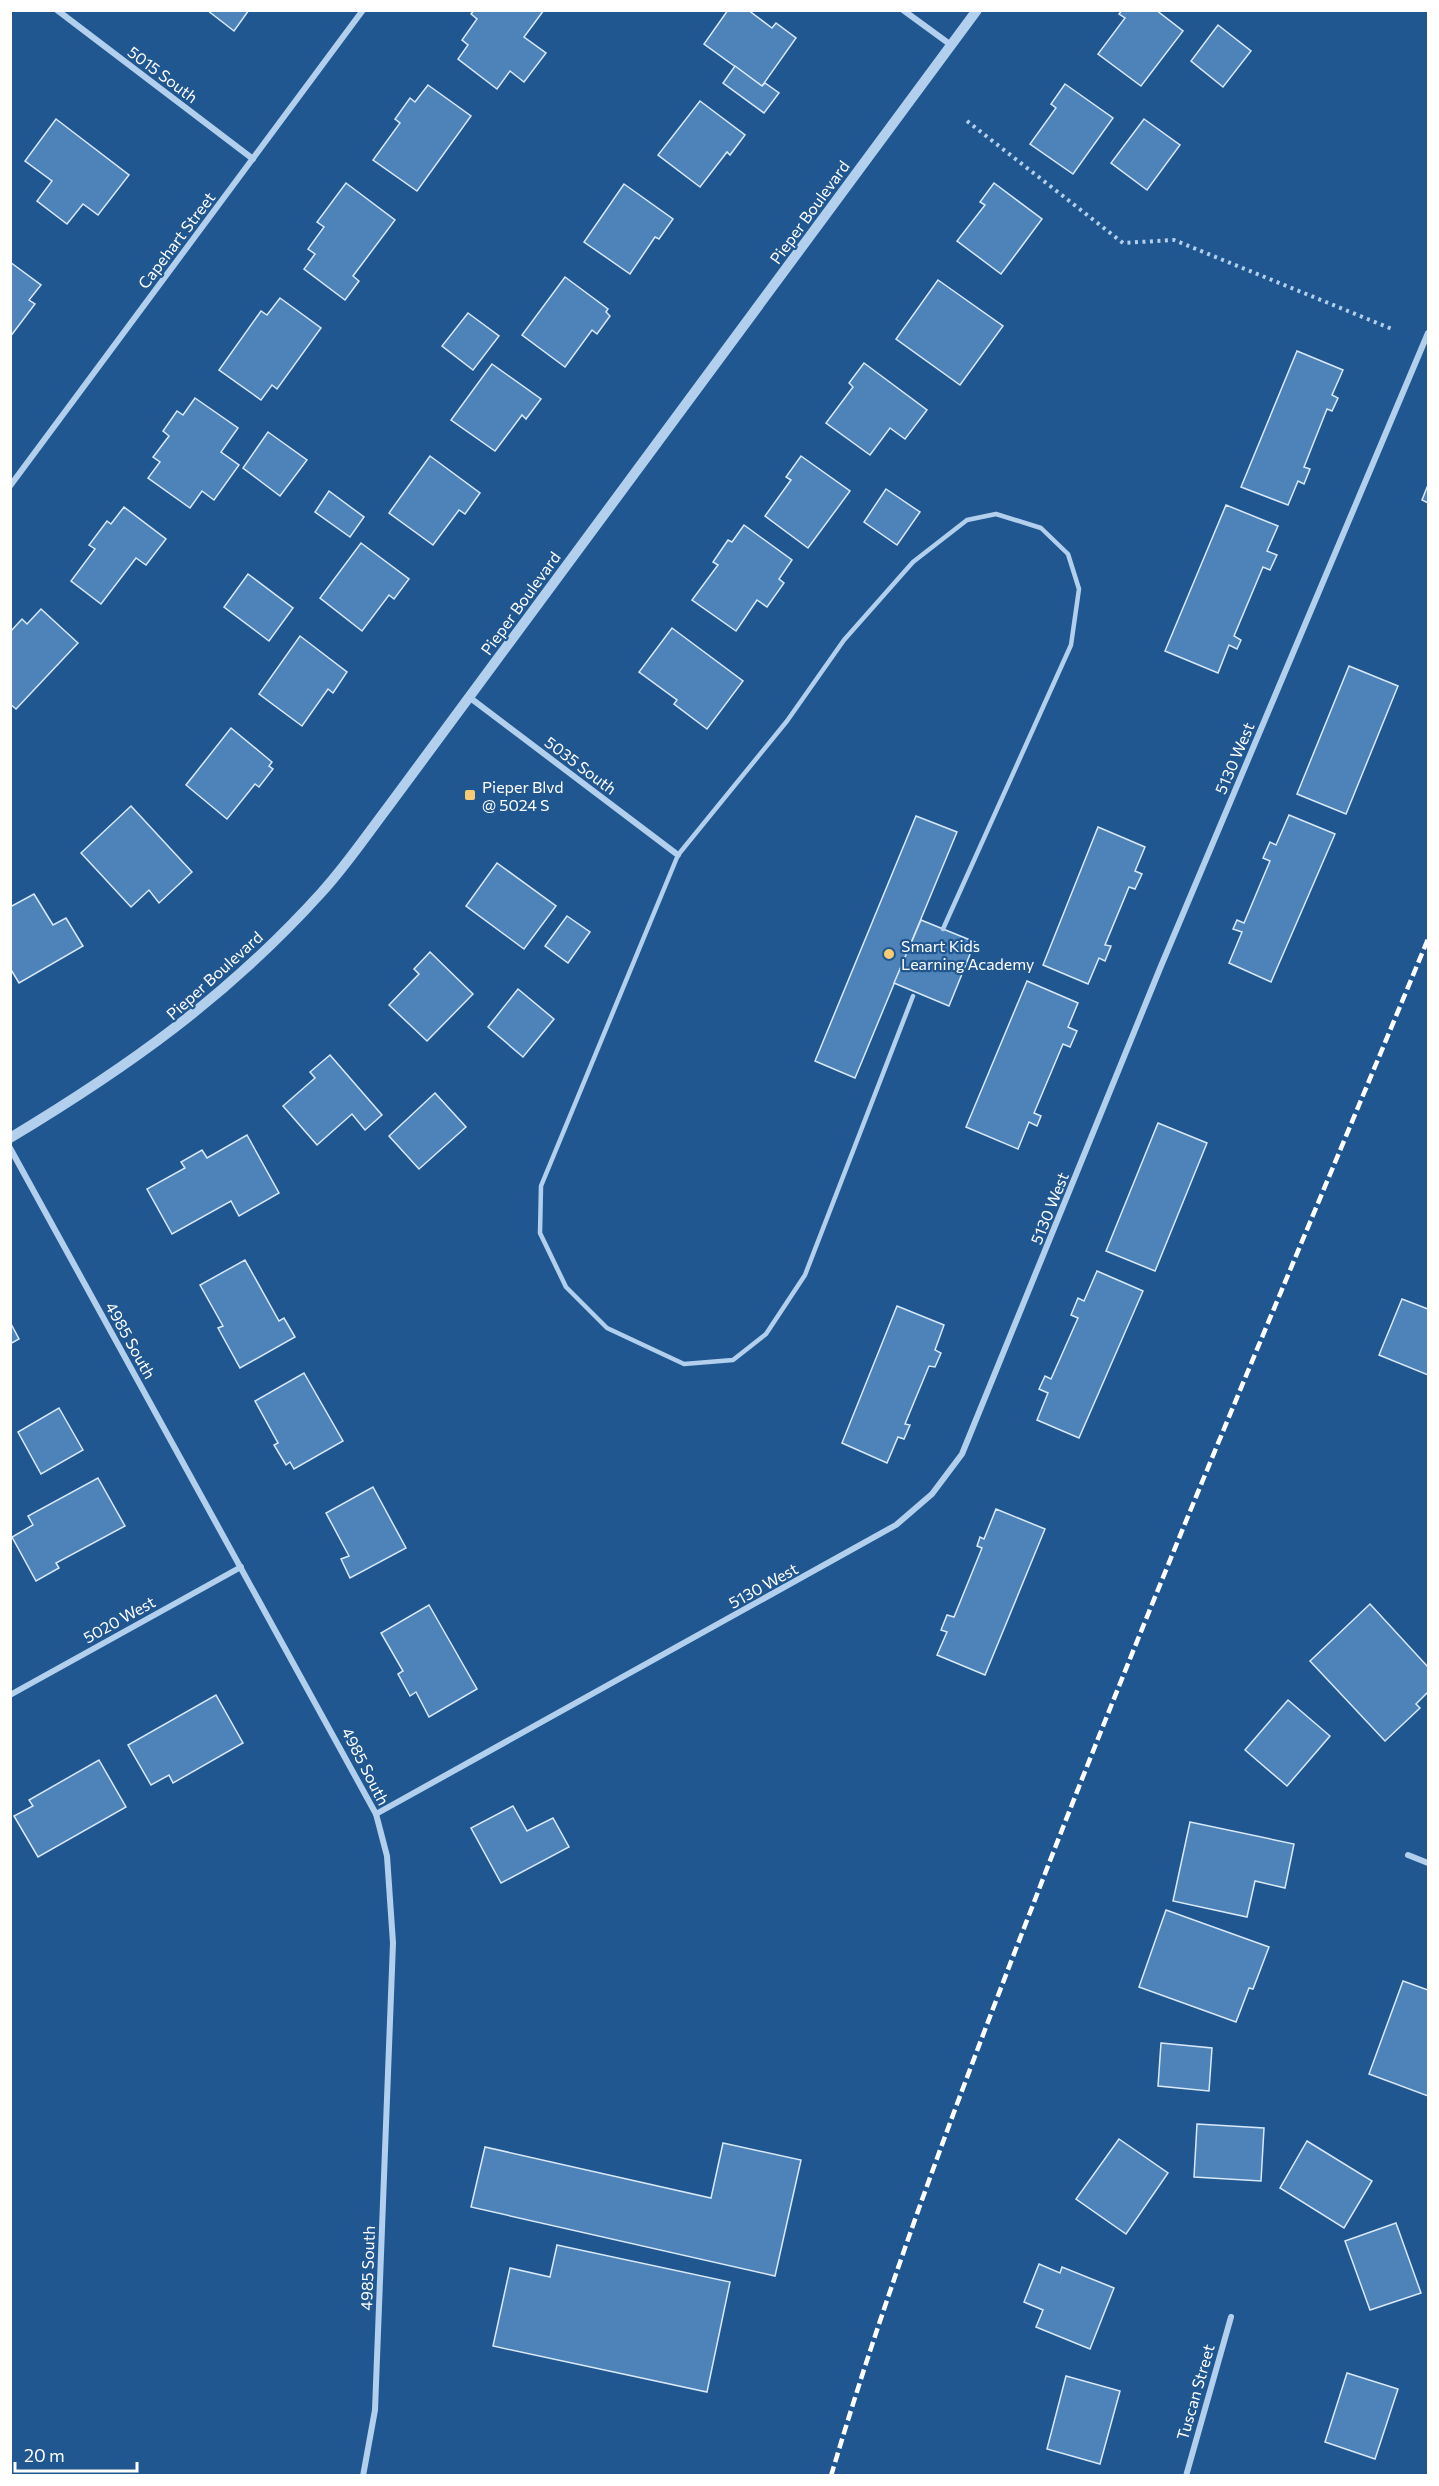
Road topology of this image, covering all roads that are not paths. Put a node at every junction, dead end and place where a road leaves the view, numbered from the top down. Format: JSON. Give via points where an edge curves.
{"nodes":[{"id":1,"x":57,"y":10,"type":"edge"},
{"id":2,"x":363,"y":10,"type":"edge"},
{"id":3,"x":903,"y":10,"type":"edge"},
{"id":4,"x":977,"y":10,"type":"edge"},
{"id":5,"x":951,"y":45,"type":"junction"},
{"id":6,"x":253,"y":159,"type":"junction"},
{"id":7,"x":1428,"y":333,"type":"edge"},
{"id":8,"x":10,"y":486,"type":"edge"},
{"id":9,"x":469,"y":697,"type":"junction"},
{"id":10,"x":678,"y":855,"type":"junction"},
{"id":11,"x":943,"y":929,"type":"dead end"},
{"id":12,"x":912,"y":996,"type":"dead end"},
{"id":13,"x":10,"y":1138,"type":"edge"},
{"id":14,"x":10,"y":1148,"type":"edge"},
{"id":15,"x":241,"y":1567,"type":"junction"},
{"id":16,"x":10,"y":1695,"type":"edge"},
{"id":17,"x":376,"y":1814,"type":"junction"},
{"id":18,"x":1408,"y":1855,"type":"dead end"},
{"id":19,"x":1428,"y":1863,"type":"edge"},
{"id":20,"x":1231,"y":2317,"type":"dead end"},
{"id":21,"x":363,"y":2475,"type":"edge"},
{"id":22,"x":1186,"y":2475,"type":"edge"}],
"edges":[{"from":1,"to":6,"type":"street","name":"5015 South"},
{"from":2,"to":6,"type":"street","name":"Capehart Street"},
{"from":3,"to":5,"type":"street"},
{"from":4,"to":5,"type":"street","name":"Pieper Boulevard"},
{"from":5,"to":9,"type":"street","name":"Pieper Boulevard"},
{"from":6,"to":8,"type":"street","name":"Capehart Street"},
{"from":7,"to":17,"type":"street","name":"5130 West","via":[[1166,955],[962,1454],[932,1494],[896,1525]]},
{"from":9,"to":10,"type":"street","name":"5035 South"},
{"from":9,"to":13,"type":"street","name":"Pieper Boulevard","via":[[322,892],[249,967],[192,1017],[132,1061]]},
{"from":10,"to":11,"type":"lane","via":[[787,721],[844,640],[913,562],[967,520],[996,514],[1041,528],[1068,554],[1079,589],[1071,645]]},
{"from":10,"to":12,"type":"lane","via":[[541,1186],[540,1233],[566,1287],[608,1328],[684,1364],[733,1360],[766,1334],[805,1275]]},
{"from":14,"to":15,"type":"street","name":"4985 South"},
{"from":15,"to":16,"type":"street","name":"5020 West"},
{"from":15,"to":17,"type":"street","name":"4985 South"},
{"from":17,"to":21,"type":"street","name":"4985 South","via":[[387,1856],[393,1943],[375,2410]]},
{"from":18,"to":19,"type":"street"},
{"from":20,"to":22,"type":"street","name":"Tuscan Street"}]}
